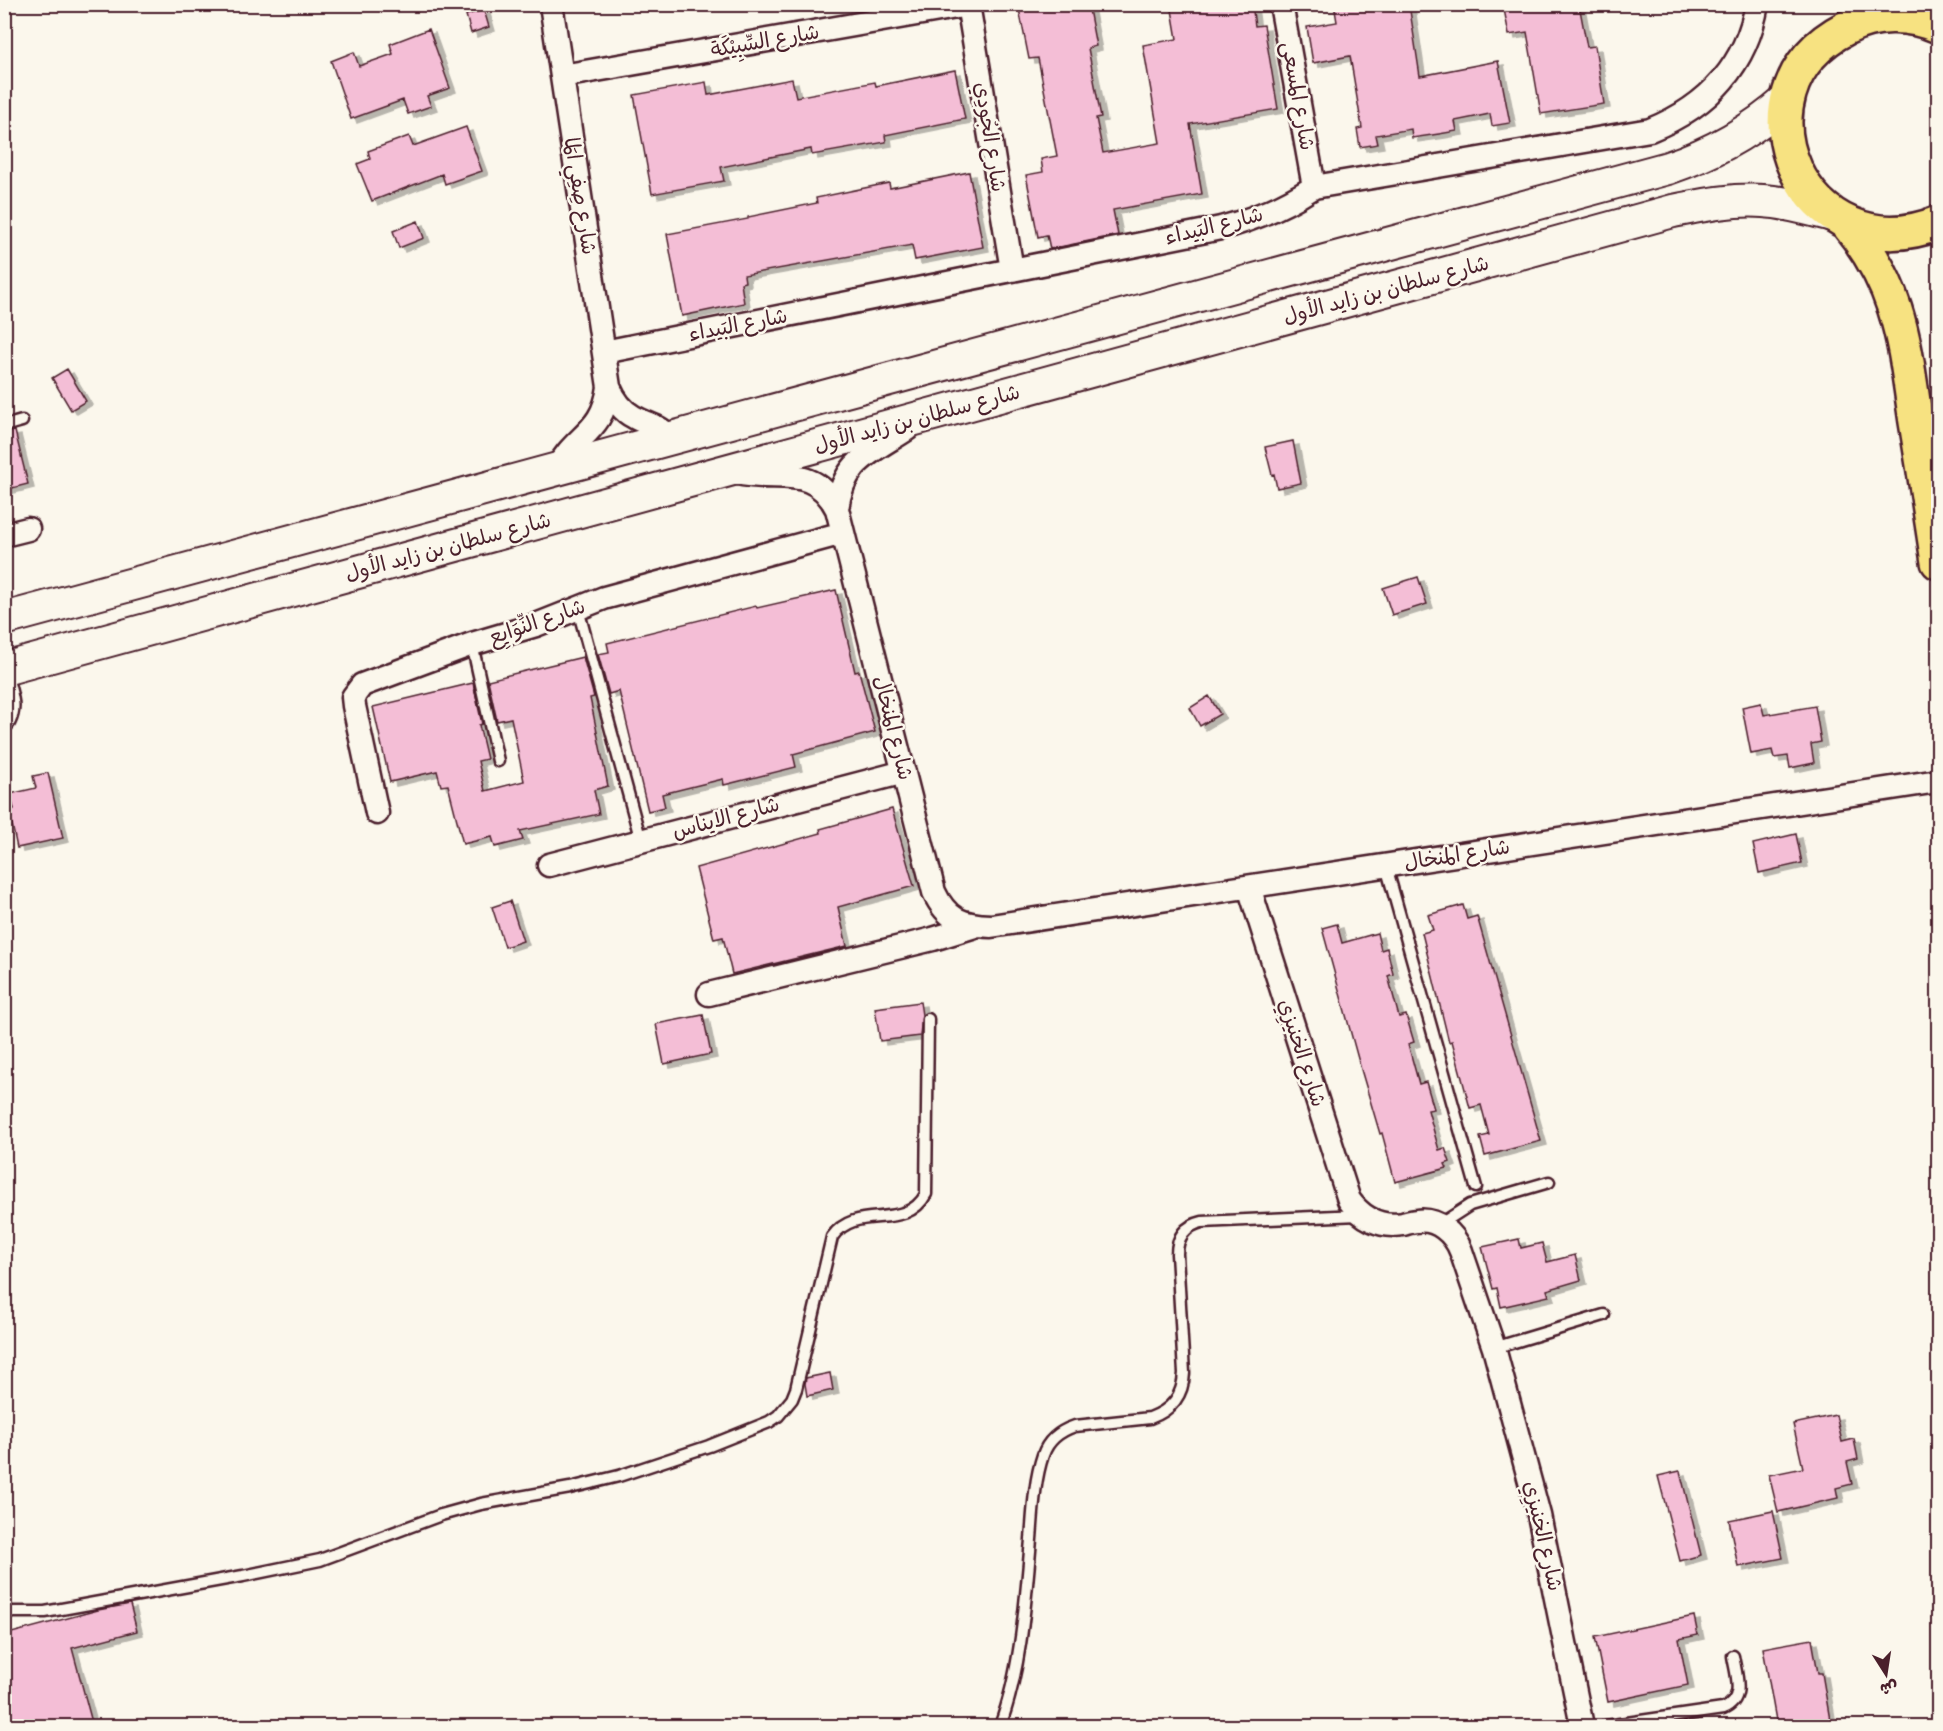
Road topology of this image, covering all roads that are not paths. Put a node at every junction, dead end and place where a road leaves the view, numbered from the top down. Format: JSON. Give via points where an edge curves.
{"nodes":[{"id":1,"x":551,"y":4,"type":"edge"},
{"id":2,"x":1281,"y":4,"type":"edge"},
{"id":3,"x":1757,"y":4,"type":"edge"},
{"id":4,"x":1833,"y":4,"type":"edge"},
{"id":5,"x":968,"y":5,"type":"edge"},
{"id":6,"x":1931,"y":18,"type":"edge"},
{"id":7,"x":1818,"y":46,"type":"junction"},
{"id":8,"x":562,"y":76,"type":"junction"},
{"id":9,"x":1787,"y":100,"type":"junction"},
{"id":10,"x":1314,"y":187,"type":"junction"},
{"id":11,"x":1840,"y":219,"type":"junction"},
{"id":12,"x":1938,"y":223,"type":"edge"},
{"id":13,"x":1012,"y":270,"type":"junction"},
{"id":14,"x":604,"y":352,"type":"junction"},
{"id":15,"x":609,"y":387,"type":"junction"},
{"id":16,"x":922,"y":418,"type":"junction"},
{"id":17,"x":21,"y":421,"type":"dead end"},
{"id":18,"x":4,"y":426,"type":"edge"},
{"id":19,"x":672,"y":438,"type":"junction"},
{"id":20,"x":556,"y":470,"type":"junction"},
{"id":21,"x":727,"y":471,"type":"junction"},
{"id":22,"x":837,"y":509,"type":"junction"},
{"id":23,"x":28,"y":529,"type":"dead end"},
{"id":24,"x":843,"y":532,"type":"junction"},
{"id":25,"x":4,"y":535,"type":"edge"},
{"id":26,"x":1938,"y":562,"type":"edge"},
{"id":27,"x":578,"y":609,"type":"junction"},
{"id":28,"x":4,"y":619,"type":"edge"},
{"id":29,"x":472,"y":644,"type":"junction"},
{"id":30,"x":4,"y":669,"type":"edge"},
{"id":31,"x":4,"y":688,"type":"edge"},
{"id":32,"x":4,"y":720,"type":"edge"},
{"id":33,"x":498,"y":760,"type":"dead end"},
{"id":34,"x":904,"y":772,"type":"junction"},
{"id":35,"x":1938,"y":781,"type":"edge"},
{"id":36,"x":377,"y":813,"type":"dead end"},
{"id":37,"x":641,"y":841,"type":"junction"},
{"id":38,"x":549,"y":865,"type":"dead end"},
{"id":39,"x":1386,"y":866,"type":"junction"},
{"id":40,"x":1249,"y":887,"type":"junction"},
{"id":41,"x":975,"y":926,"type":"junction"},
{"id":42,"x":709,"y":994,"type":"dead end"},
{"id":43,"x":928,"y":1019,"type":"dead end"},
{"id":44,"x":1549,"y":1182,"type":"dead end"},
{"id":45,"x":1478,"y":1195,"type":"junction"},
{"id":46,"x":1362,"y":1215,"type":"junction"},
{"id":47,"x":1439,"y":1225,"type":"junction"},
{"id":48,"x":1604,"y":1315,"type":"dead end"},
{"id":49,"x":1494,"y":1348,"type":"junction"},
{"id":50,"x":4,"y":1612,"type":"edge"},
{"id":51,"x":1733,"y":1656,"type":"dead end"},
{"id":52,"x":1000,"y":1726,"type":"edge"},
{"id":53,"x":1582,"y":1726,"type":"edge"},
{"id":54,"x":1606,"y":1726,"type":"edge"}],
"edges":[{"from":1,"to":8,"type":"street","name":"شارع صِفِي المَا"},
{"from":2,"to":10,"type":"street","name":"شارع المسعى"},
{"from":3,"to":10,"type":"street","name":"شارع البَيداء","via":[[1750,34],[1730,70],[1703,100],[1668,122],[1630,135]]},
{"from":4,"to":7,"type":"main road"},
{"from":5,"to":8,"type":"street","name":"شارع السِّبِيْكَة"},
{"from":5,"to":13,"type":"street","name":"شارع الجُودِي"},
{"from":6,"to":7,"type":"main road","via":[[1874,18],[1835,33]]},
{"from":7,"to":9,"type":"main road","via":[[1804,62]]},
{"from":8,"to":14,"type":"street","name":"شارع صِفِي المَا"},
{"from":9,"to":11,"type":"main road","via":[[1786,144],[1792,165],[1816,201]]},
{"from":9,"to":19,"type":"main road","name":"شارع سلطان بن زايد الأول","via":[[1732,141],[1668,168]]},
{"from":10,"to":13,"type":"street","name":"شارع البَيداء","via":[[1279,208],[1241,223]]},
{"from":11,"to":12,"type":"main road","via":[[1885,233],[1924,229]]},
{"from":11,"to":16,"type":"main road","name":"شارع سلطان بن زايد الأول","via":[[1763,201],[1718,202],[1673,211]]},
{"from":11,"to":26,"type":"main road","via":[[1860,239],[1882,275],[1898,314]]},
{"from":13,"to":14,"type":"street","name":"شارع البَيداء"},
{"from":14,"to":15,"type":"street","name":"شارع صِفِي المَا"},
{"from":15,"to":19,"type":"street","name":"شارع صِفِي المَا","via":[[625,411],[659,426]]},
{"from":15,"to":20,"type":"street","name":"شارع صِفِي المَا","via":[[599,420],[568,451]]},
{"from":16,"to":21,"type":"main road","name":"شارع سلطان بن زايد الأول"},
{"from":16,"to":22,"type":"street","via":[[853,466]]},
{"from":17,"to":18,"type":"lane"},
{"from":19,"to":20,"type":"main road","name":"شارع سلطان بن زايد الأول"},
{"from":20,"to":28,"type":"main road","name":"شارع سلطان بن زايد الأول"},
{"from":21,"to":22,"type":"street","name":"شارع المنخال","via":[[807,479],[825,491]]},
{"from":21,"to":30,"type":"main road","name":"شارع سلطان بن زايد الأول"},
{"from":22,"to":24,"type":"street","name":"شارع المنخال"},
{"from":23,"to":25,"type":"street"},
{"from":24,"to":27,"type":"street","name":"شارع النِّوَايِع","via":[[604,598]]},
{"from":24,"to":34,"type":"street","name":"شارع المنخال"},
{"from":27,"to":29,"type":"street","name":"شارع النِّوَايِع"},
{"from":27,"to":37,"type":"lane"},
{"from":29,"to":33,"type":"lane"},
{"from":29,"to":36,"type":"street","name":"شارع النِّوَايِع","via":[[371,680],[357,689],[354,705]]},
{"from":31,"to":32,"type":"street","via":[[8,702]]},
{"from":34,"to":37,"type":"street","name":"شارع الايناس"},
{"from":34,"to":41,"type":"street","name":"شارع المنخال","via":[[941,906],[951,917]]},
{"from":35,"to":39,"type":"street","name":"شارع المنخال"},
{"from":37,"to":38,"type":"street","name":"شارع الايناس"},
{"from":39,"to":40,"type":"street","name":"شارع المنخال"},
{"from":39,"to":45,"type":"lane"},
{"from":40,"to":41,"type":"street","name":"شارع المنخال"},
{"from":40,"to":46,"type":"street","name":"شارع الخنيزِي","via":[[1346,1191]]},
{"from":41,"to":42,"type":"street","name":"شارع المنخال"},
{"from":43,"to":50,"type":"lane","via":[[926,1194],[910,1212],[854,1220],[841,1226],[832,1237],[796,1389],[792,1399],[769,1422],[668,1461],[570,1488],[461,1510],[320,1560],[45,1611]]},
{"from":44,"to":45,"type":"lane"},
{"from":45,"to":47,"type":"lane"},
{"from":46,"to":47,"type":"street","via":[[1391,1226],[1416,1221]]},
{"from":46,"to":52,"type":"lane","via":[[1202,1222],[1185,1230],[1177,1245],[1184,1373],[1176,1401],[1150,1418],[1064,1430],[1054,1437],[1043,1455],[1014,1676]]},
{"from":47,"to":49,"type":"street","name":"شارع الخنيزِي","via":[[1458,1243]]},
{"from":48,"to":49,"type":"lane"},
{"from":49,"to":53,"type":"street","name":"شارع الخنيزِي","via":[[1539,1515]]},
{"from":51,"to":54,"type":"lane","via":[[1738,1689],[1729,1706]]}]}
